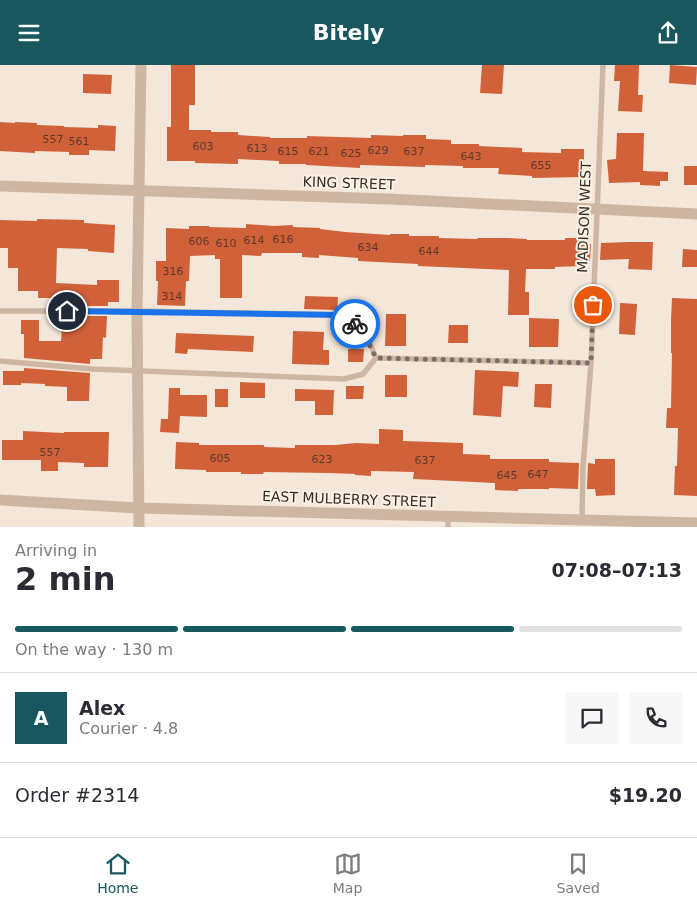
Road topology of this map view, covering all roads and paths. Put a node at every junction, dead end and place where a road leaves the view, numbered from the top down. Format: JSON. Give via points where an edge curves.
{"nodes":[{"id":1,"x":141,"y":65,"type":"edge"},
{"id":2,"x":603,"y":65,"type":"edge"},
{"id":3,"x":0,"y":186,"type":"edge"},
{"id":4,"x":139,"y":191,"type":"junction"},
{"id":5,"x":597,"y":209,"type":"junction"},
{"id":6,"x":697,"y":213,"type":"edge"},
{"id":7,"x":0,"y":311,"type":"edge"},
{"id":8,"x":137,"y":311,"type":"junction"},
{"id":9,"x":376,"y":358,"type":"junction"},
{"id":10,"x":0,"y":361,"type":"edge"},
{"id":11,"x":591,"y":363,"type":"junction"},
{"id":12,"x":137,"y":371,"type":"junction"},
{"id":13,"x":0,"y":500,"type":"edge"},
{"id":14,"x":139,"y":508,"type":"junction"},
{"id":15,"x":582,"y":520,"type":"junction"},
{"id":16,"x":448,"y":522,"type":"edge"},
{"id":17,"x":697,"y":523,"type":"edge"},
{"id":18,"x":139,"y":527,"type":"edge"}],
"edges":[{"from":1,"to":4,"type":"street"},
{"from":2,"to":5,"type":"lane","name":"MADISON WEST"},
{"from":3,"to":4,"type":"street","name":"KING STREET"},
{"from":4,"to":5,"type":"street","name":"KING STREET"},
{"from":4,"to":8,"type":"street"},
{"from":5,"to":6,"type":"street","name":"KING STREET"},
{"from":5,"to":11,"type":"lane","name":"MADISON WEST"},
{"from":7,"to":8,"type":"lane"},
{"from":8,"to":9,"type":"lane","via":[[342,315],[361,328]]},
{"from":8,"to":12,"type":"street"},
{"from":9,"to":11,"type":"lane"},
{"from":9,"to":12,"type":"lane","via":[[363,374],[344,379]]},
{"from":10,"to":12,"type":"lane"},
{"from":11,"to":15,"type":"lane","name":"MADISON WEST"},
{"from":12,"to":14,"type":"street"},
{"from":13,"to":14,"type":"street","name":"EAST MULBERRY STREET"},
{"from":14,"to":16,"type":"street","name":"EAST MULBERRY STREET"},
{"from":14,"to":18,"type":"street"},
{"from":15,"to":16,"type":"street","name":"EAST MULBERRY STREET"},
{"from":15,"to":17,"type":"street","name":"EAST MULBERRY STREET"}]}
